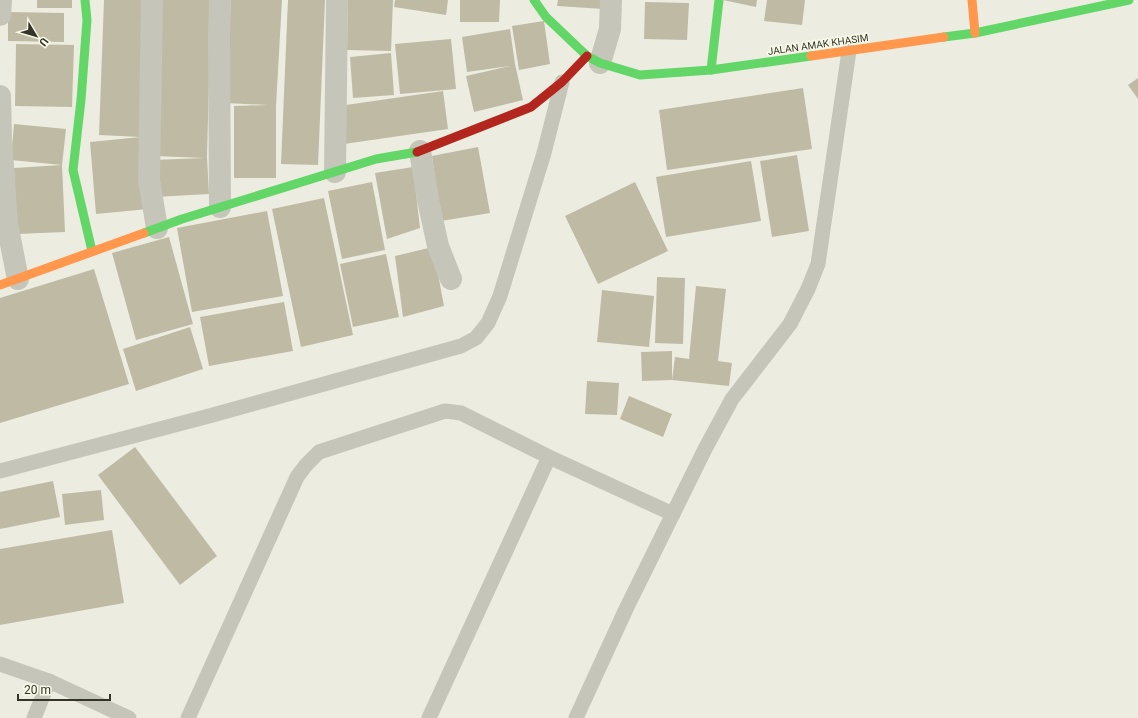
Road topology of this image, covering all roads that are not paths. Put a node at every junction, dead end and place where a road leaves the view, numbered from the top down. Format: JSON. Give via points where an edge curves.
{"nodes":[{"id":1,"x":1,"y":0,"type":"edge"},
{"id":2,"x":85,"y":0,"type":"edge"},
{"id":3,"x":152,"y":0,"type":"edge"},
{"id":4,"x":220,"y":0,"type":"edge"},
{"id":5,"x":337,"y":0,"type":"edge"},
{"id":6,"x":534,"y":0,"type":"edge"},
{"id":7,"x":611,"y":0,"type":"edge"},
{"id":8,"x":720,"y":0,"type":"edge"},
{"id":9,"x":972,"y":0,"type":"edge"},
{"id":10,"x":1129,"y":0,"type":"edge"},
{"id":11,"x":0,"y":15,"type":"edge"},
{"id":12,"x":974,"y":33,"type":"junction"},
{"id":13,"x":849,"y":51,"type":"junction"},
{"id":14,"x":594,"y":60,"type":"junction"},
{"id":15,"x":711,"y":70,"type":"junction"},
{"id":16,"x":562,"y":82,"type":"junction"},
{"id":17,"x":0,"y":96,"type":"edge"},
{"id":18,"x":420,"y":150,"type":"junction"},
{"id":19,"x":335,"y":172,"type":"junction"},
{"id":20,"x":220,"y":207,"type":"junction"},
{"id":21,"x":157,"y":228,"type":"junction"},
{"id":22,"x":92,"y":252,"type":"junction"},
{"id":23,"x":451,"y":279,"type":"dead end"},
{"id":24,"x":9,"y":282,"type":"edge"},
{"id":25,"x":549,"y":457,"type":"junction"},
{"id":26,"x":0,"y":471,"type":"edge"},
{"id":27,"x":673,"y":514,"type":"junction"},
{"id":28,"x":0,"y":664,"type":"edge"},
{"id":29,"x":49,"y":681,"type":"junction"},
{"id":30,"x":34,"y":718,"type":"edge"},
{"id":31,"x":129,"y":718,"type":"edge"},
{"id":32,"x":188,"y":718,"type":"edge"},
{"id":33,"x":429,"y":718,"type":"edge"},
{"id":34,"x":576,"y":718,"type":"edge"}],
"edges":[{"from":1,"to":11,"type":"street"},
{"from":2,"to":22,"type":"street","via":[[87,20],[83,84],[72,170]]},
{"from":3,"to":21,"type":"street","via":[[149,180]]},
{"from":4,"to":20,"type":"street"},
{"from":5,"to":19,"type":"street"},
{"from":6,"to":14,"type":"street","name":"JALAN AMAK KHASIM","via":[[546,17]]},
{"from":7,"to":14,"type":"street","via":[[610,29]]},
{"from":8,"to":15,"type":"street"},
{"from":9,"to":12,"type":"street"},
{"from":10,"to":12,"type":"street","name":"JALAN AMAK KHASIM"},
{"from":12,"to":13,"type":"street","name":"JALAN AMAK KHASIM"},
{"from":13,"to":15,"type":"street","name":"JALAN AMAK KHASIM"},
{"from":13,"to":27,"type":"lane","via":[[818,264],[790,324],[732,398]]},
{"from":14,"to":15,"type":"street","name":"JALAN AMAK KHASIM","via":[[640,75]]},
{"from":14,"to":16,"type":"street"},
{"from":16,"to":18,"type":"street","via":[[532,107]]},
{"from":16,"to":26,"type":"lane","via":[[544,153],[500,296],[488,324],[476,338],[461,346],[232,410]]},
{"from":17,"to":24,"type":"street"},
{"from":18,"to":19,"type":"street","via":[[376,159]]},
{"from":18,"to":23,"type":"street","via":[[438,246]]},
{"from":19,"to":20,"type":"street"},
{"from":20,"to":21,"type":"street"},
{"from":21,"to":22,"type":"street"},
{"from":22,"to":24,"type":"street"},
{"from":25,"to":27,"type":"lane"},
{"from":25,"to":32,"type":"lane","via":[[461,413],[445,410],[319,452],[297,477]]},
{"from":25,"to":33,"type":"lane"},
{"from":27,"to":34,"type":"lane"},
{"from":28,"to":29,"type":"lane"},
{"from":29,"to":30,"type":"lane"},
{"from":29,"to":31,"type":"lane"}]}
